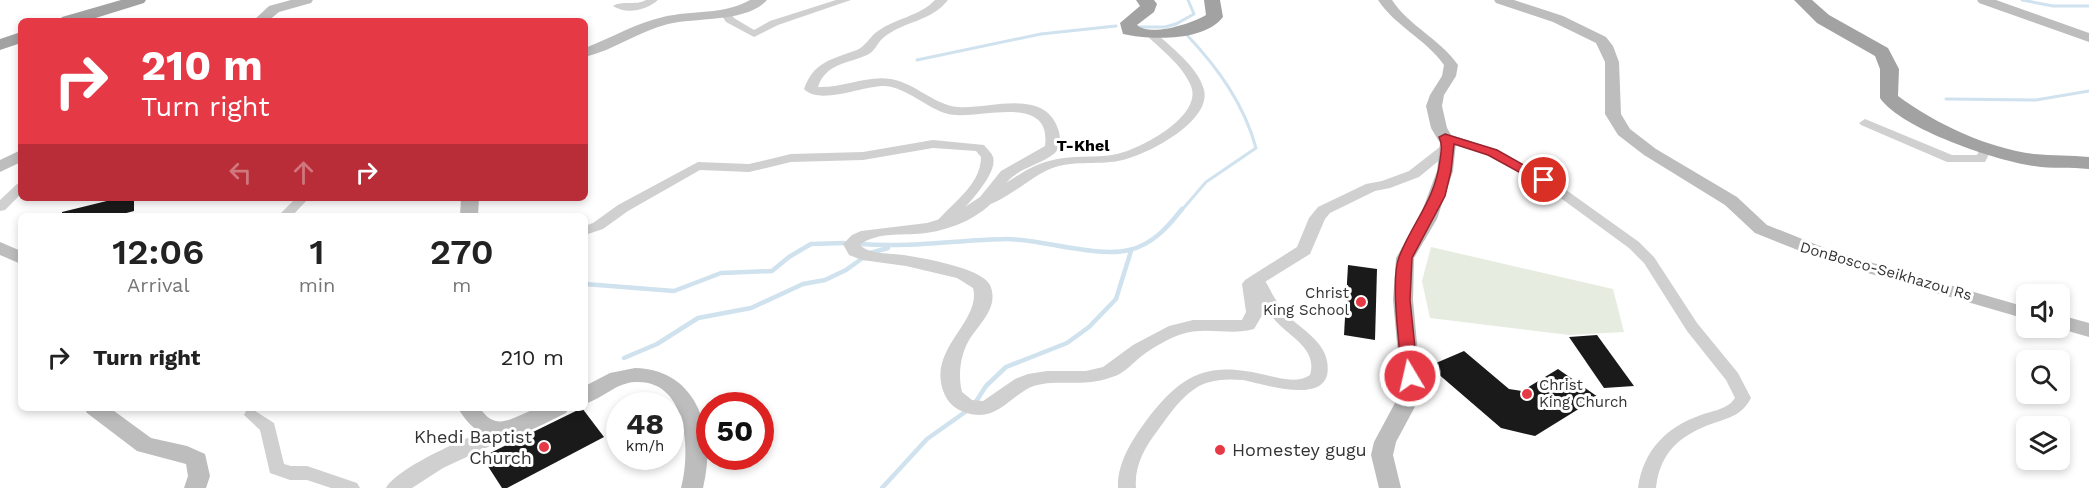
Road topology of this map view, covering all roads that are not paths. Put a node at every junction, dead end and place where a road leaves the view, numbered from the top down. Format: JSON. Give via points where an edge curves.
{"nodes":[{"id":1,"x":138,"y":0,"type":"edge"},
{"id":2,"x":306,"y":0,"type":"edge"},
{"id":3,"x":653,"y":0,"type":"edge"},
{"id":4,"x":760,"y":0,"type":"edge"},
{"id":5,"x":846,"y":0,"type":"edge"},
{"id":6,"x":942,"y":0,"type":"edge"},
{"id":7,"x":1143,"y":0,"type":"edge"},
{"id":8,"x":1212,"y":0,"type":"edge"},
{"id":9,"x":1385,"y":0,"type":"edge"},
{"id":10,"x":1501,"y":0,"type":"edge"},
{"id":11,"x":1802,"y":0,"type":"edge"},
{"id":12,"x":1983,"y":0,"type":"edge"},
{"id":13,"x":618,"y":6,"type":"dead end"},
{"id":14,"x":725,"y":14,"type":"junction"},
{"id":15,"x":78,"y":18,"type":"edge"},
{"id":16,"x":264,"y":18,"type":"edge"},
{"id":17,"x":1150,"y":33,"type":"junction"},
{"id":18,"x":18,"y":38,"type":"edge"},
{"id":19,"x":2089,"y":38,"type":"edge"},
{"id":20,"x":0,"y":45,"type":"edge"},
{"id":21,"x":588,"y":52,"type":"edge"},
{"id":22,"x":1864,"y":123,"type":"dead end"},
{"id":23,"x":1446,"y":143,"type":"junction"},
{"id":24,"x":1986,"y":147,"type":"junction"},
{"id":25,"x":18,"y":157,"type":"edge"},
{"id":26,"x":2089,"y":163,"type":"edge"},
{"id":27,"x":0,"y":167,"type":"edge"},
{"id":28,"x":18,"y":190,"type":"edge"},
{"id":29,"x":300,"y":201,"type":"edge"},
{"id":30,"x":982,"y":203,"type":"junction"},
{"id":31,"x":0,"y":207,"type":"edge"},
{"id":32,"x":288,"y":213,"type":"edge"},
{"id":33,"x":941,"y":225,"type":"junction"},
{"id":34,"x":588,"y":230,"type":"edge"},
{"id":35,"x":0,"y":248,"type":"edge"},
{"id":36,"x":18,"y":257,"type":"edge"},
{"id":37,"x":1257,"y":278,"type":"junction"},
{"id":38,"x":2016,"y":310,"type":"edge"},
{"id":39,"x":2070,"y":325,"type":"edge"},
{"id":40,"x":2089,"y":330,"type":"edge"},
{"id":41,"x":588,"y":394,"type":"edge"},
{"id":42,"x":99,"y":411,"type":"edge"},
{"id":43,"x":470,"y":411,"type":"edge"},
{"id":44,"x":551,"y":411,"type":"edge"},
{"id":45,"x":252,"y":416,"type":"dead end"},
{"id":46,"x":507,"y":430,"type":"junction"},
{"id":47,"x":195,"y":488,"type":"edge"},
{"id":48,"x":351,"y":488,"type":"edge"},
{"id":49,"x":398,"y":488,"type":"edge"},
{"id":50,"x":692,"y":488,"type":"edge"},
{"id":51,"x":1127,"y":488,"type":"edge"},
{"id":52,"x":1390,"y":488,"type":"edge"},
{"id":53,"x":1647,"y":488,"type":"edge"}],
"edges":[{"from":1,"to":15,"type":"highway"},
{"from":2,"to":16,"type":"main road","via":[[274,9]]},
{"from":3,"to":13,"type":"street","via":[[641,7]]},
{"from":4,"to":14,"type":"main road"},
{"from":5,"to":14,"type":"street","via":[[774,23],[754,34]]},
{"from":6,"to":30,"type":"street","via":[[924,14],[884,32],[864,52],[830,63],[821,70],[811,89],[820,93],[867,83],[890,83],[952,111],[1016,106],[1040,114],[1050,122],[1052,147],[1042,158],[1001,177]]},
{"from":7,"to":17,"type":"highway","via":[[1148,8],[1126,26],[1135,32]]},
{"from":8,"to":17,"type":"highway","via":[[1215,17],[1208,22],[1194,29]]},
{"from":9,"to":23,"type":"main road","via":[[1408,26],[1440,48],[1451,65],[1434,106]]},
{"from":10,"to":38,"type":"main road","name":"DonBosco-Seikhazou Rs","via":[[1558,19],[1601,40],[1612,62],[1613,114],[1624,132],[1731,201],[1761,229],[1829,256]]},
{"from":11,"to":24,"type":"highway","via":[[1823,19],[1882,52],[1890,70],[1889,98],[1900,107]]},
{"from":12,"to":19,"type":"main road"},
{"from":14,"to":21,"type":"main road","via":[[667,20]]},
{"from":17,"to":30,"type":"street","via":[[1195,82],[1199,93],[1192,112],[1162,139],[1136,153],[1045,166]]},
{"from":18,"to":20,"type":"highway"},
{"from":22,"to":24,"type":"street","via":[[1951,159],[1981,159]]},
{"from":23,"to":37,"type":"street","via":[[1414,174],[1371,187],[1324,210],[1304,250]]},
{"from":23,"to":52,"type":"main road","via":[[1445,171],[1438,196],[1405,258],[1403,300],[1410,376],[1407,402],[1382,455]]},
{"from":23,"to":53,"type":"street","via":[[1492,153],[1544,180],[1634,245],[1649,260],[1692,327],[1733,376],[1743,398],[1740,406],[1689,427],[1664,444],[1653,458]]},
{"from":24,"to":26,"type":"highway","via":[[2032,160]]},
{"from":25,"to":27,"type":"main road"},
{"from":28,"to":31,"type":"street"},
{"from":29,"to":32,"type":"street"},
{"from":30,"to":33,"type":"street","via":[[962,218]]},
{"from":33,"to":34,"type":"street","via":[[971,193],[987,167],[987,157],[980,148],[945,144],[863,156],[791,158],[748,168],[698,166]]},
{"from":33,"to":37,"type":"street","via":[[859,237],[851,248],[863,254],[963,274],[981,285],[984,304],[954,350],[951,380],[952,392],[971,408],[985,408],[1027,381],[1107,373],[1175,330],[1248,325],[1255,312],[1251,284]]},
{"from":35,"to":36,"type":"main road"},
{"from":37,"to":51,"type":"street","via":[[1281,318],[1315,348],[1320,363],[1317,378],[1309,384],[1296,385],[1235,374],[1208,377],[1189,385],[1140,442],[1126,474]]},
{"from":39,"to":40,"type":"main road"},
{"from":41,"to":50,"type":"main road","via":[[623,377],[654,377],[667,383],[691,416],[697,439],[698,463]]},
{"from":42,"to":47,"type":"main road","via":[[146,445],[197,460],[199,476]]},
{"from":43,"to":46,"type":"main road","via":[[474,420],[484,427]]},
{"from":44,"to":46,"type":"main road"},
{"from":45,"to":48,"type":"street","via":[[268,427],[276,468],[308,473]]},
{"from":46,"to":49,"type":"street","via":[[442,459]]}]}
